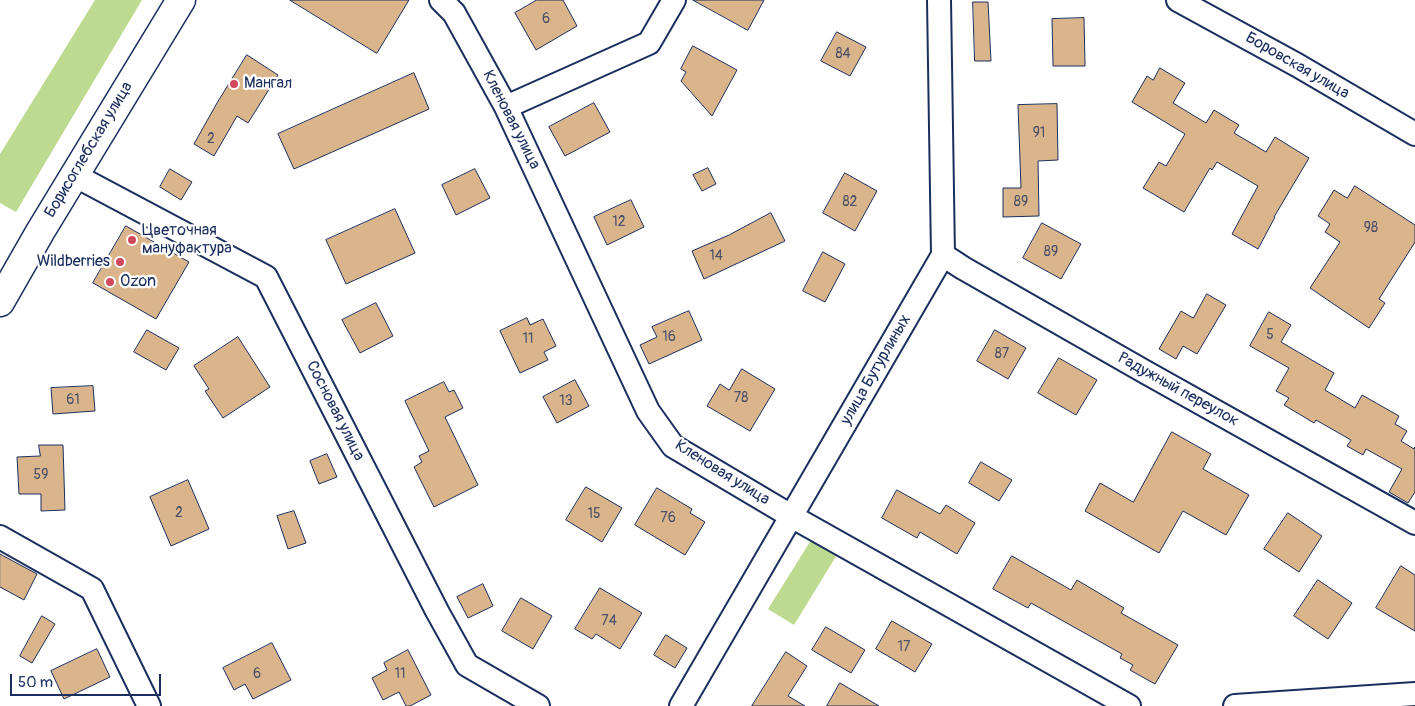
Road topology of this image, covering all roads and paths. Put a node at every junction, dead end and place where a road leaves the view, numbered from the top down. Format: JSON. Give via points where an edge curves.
{"nodes":[{"id":1,"x":181,"y":0,"type":"edge"},
{"id":2,"x":441,"y":0,"type":"edge"},
{"id":3,"x":674,"y":0,"type":"edge"},
{"id":4,"x":939,"y":0,"type":"edge"},
{"id":5,"x":1178,"y":0,"type":"edge"},
{"id":6,"x":506,"y":107,"type":"junction"},
{"id":7,"x":1415,"y":134,"type":"edge"},
{"id":8,"x":74,"y":175,"type":"junction"},
{"id":9,"x":943,"y":255,"type":"junction"},
{"id":10,"x":0,"y":302,"type":"edge"},
{"id":11,"x":791,"y":516,"type":"junction"},
{"id":12,"x":1415,"y":523,"type":"edge"},
{"id":13,"x":0,"y":537,"type":"edge"},
{"id":14,"x":1415,"y":694,"type":"edge"},
{"id":15,"x":149,"y":706,"type":"edge"},
{"id":16,"x":538,"y":706,"type":"edge"},
{"id":17,"x":681,"y":706,"type":"edge"},
{"id":18,"x":1130,"y":706,"type":"edge"},
{"id":19,"x":1235,"y":706,"type":"edge"}],
"edges":[{"from":1,"to":8,"type":"street","name":"Борисоглебская улица"},
{"from":2,"to":6,"type":"street","name":"Кленовая улица","via":[[454,14]]},
{"from":3,"to":6,"type":"street","via":[[649,44]]},
{"from":4,"to":9,"type":"street"},
{"from":5,"to":7,"type":"street","name":"Боровская улица"},
{"from":6,"to":11,"type":"street","name":"Кленовая улица","via":[[648,411],[673,446]]},
{"from":8,"to":10,"type":"street","name":"Борисоглебская улица"},
{"from":8,"to":16,"type":"street","name":"Сосновая улица","via":[[266,277],[467,665]]},
{"from":9,"to":11,"type":"street","name":"улица Бутурлиных"},
{"from":9,"to":12,"type":"street","name":"Радужный переулок"},
{"from":11,"to":17,"type":"street","name":"улица Бутурлиных"},
{"from":11,"to":18,"type":"street","name":"Кленовая улица"},
{"from":13,"to":15,"type":"street","via":[[92,589]]},
{"from":14,"to":19,"type":"street"}]}
